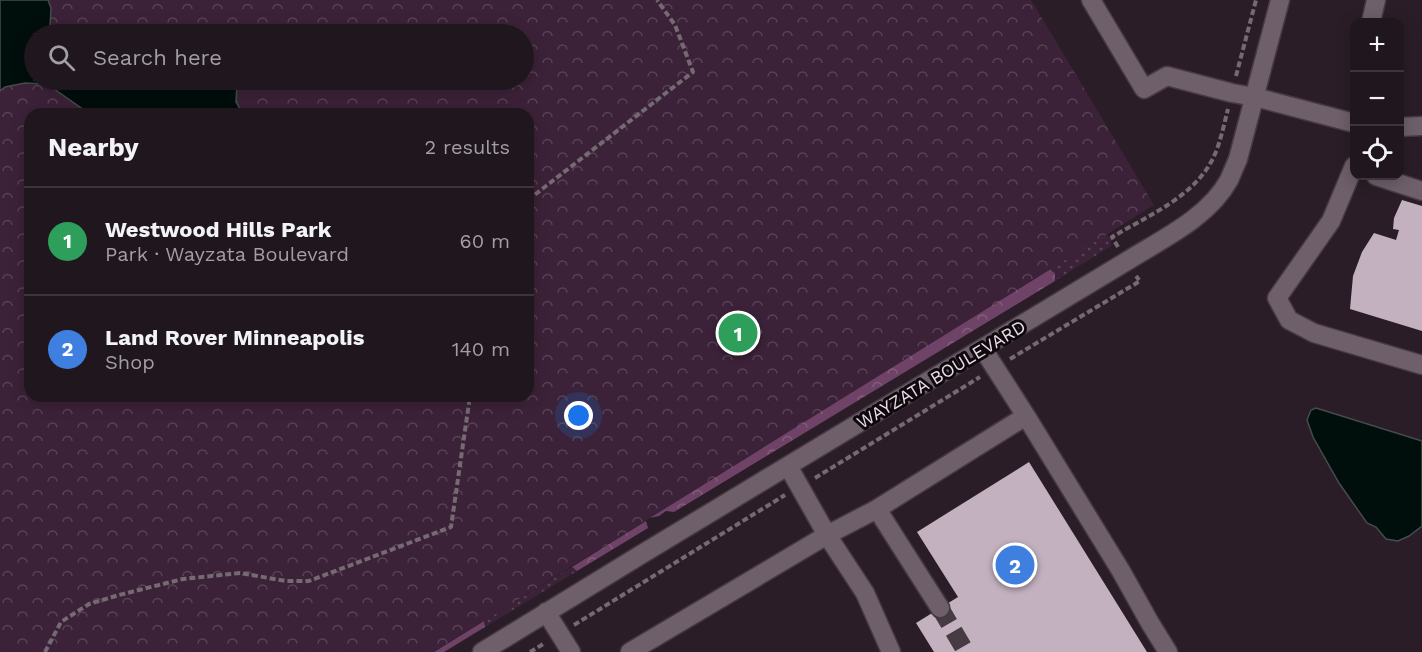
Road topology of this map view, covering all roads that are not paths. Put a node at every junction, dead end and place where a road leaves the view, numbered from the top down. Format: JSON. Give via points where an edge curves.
{"nodes":[{"id":1,"x":1091,"y":0,"type":"edge"},
{"id":2,"x":1280,"y":0,"type":"edge"},
{"id":3,"x":1376,"y":0,"type":"edge"},
{"id":4,"x":1372,"y":18,"type":"edge"},
{"id":5,"x":1255,"y":97,"type":"junction"},
{"id":6,"x":1350,"y":122,"type":"edge"},
{"id":7,"x":1422,"y":126,"type":"edge"},
{"id":8,"x":1404,"y":127,"type":"edge"},
{"id":9,"x":1350,"y":176,"type":"edge"},
{"id":10,"x":1388,"y":180,"type":"edge"},
{"id":11,"x":1422,"y":191,"type":"edge"},
{"id":12,"x":983,"y":349,"type":"junction"},
{"id":13,"x":1422,"y":365,"type":"edge"},
{"id":14,"x":1026,"y":416,"type":"junction"},
{"id":15,"x":788,"y":466,"type":"junction"},
{"id":16,"x":877,"y":509,"type":"junction"},
{"id":17,"x":827,"y":535,"type":"junction"},
{"id":18,"x":940,"y":608,"type":"tunnel mouth"},
{"id":19,"x":546,"y":612,"type":"junction"},
{"id":20,"x":636,"y":650,"type":"edge"},
{"id":21,"x":482,"y":652,"type":"edge"},
{"id":22,"x":571,"y":652,"type":"edge"},
{"id":23,"x":891,"y":652,"type":"edge"},
{"id":24,"x":1168,"y":652,"type":"edge"}],
"edges":[{"from":1,"to":5,"type":"street","via":[[1144,89],[1167,76]]},
{"from":2,"to":5,"type":"street","name":"WAYZATA BOULEVARD"},
{"from":3,"to":4,"type":"street"},
{"from":5,"to":6,"type":"street"},
{"from":5,"to":12,"type":"street","name":"WAYZATA BOULEVARD","via":[[1229,180],[1201,212]]},
{"from":7,"to":8,"type":"street"},
{"from":9,"to":13,"type":"street","via":[[1331,221],[1277,298],[1289,320],[1314,333]]},
{"from":10,"to":11,"type":"street"},
{"from":12,"to":14,"type":"street"},
{"from":12,"to":15,"type":"street","name":"WAYZATA BOULEVARD"},
{"from":14,"to":16,"type":"street"},
{"from":14,"to":24,"type":"street"},
{"from":15,"to":17,"type":"street"},
{"from":15,"to":19,"type":"street","name":"WAYZATA BOULEVARD"},
{"from":16,"to":17,"type":"street"},
{"from":16,"to":18,"type":"street"},
{"from":17,"to":20,"type":"street"},
{"from":17,"to":23,"type":"street","via":[[866,593]]},
{"from":19,"to":21,"type":"street","name":"WAYZATA BOULEVARD"},
{"from":19,"to":22,"type":"street"}]}
